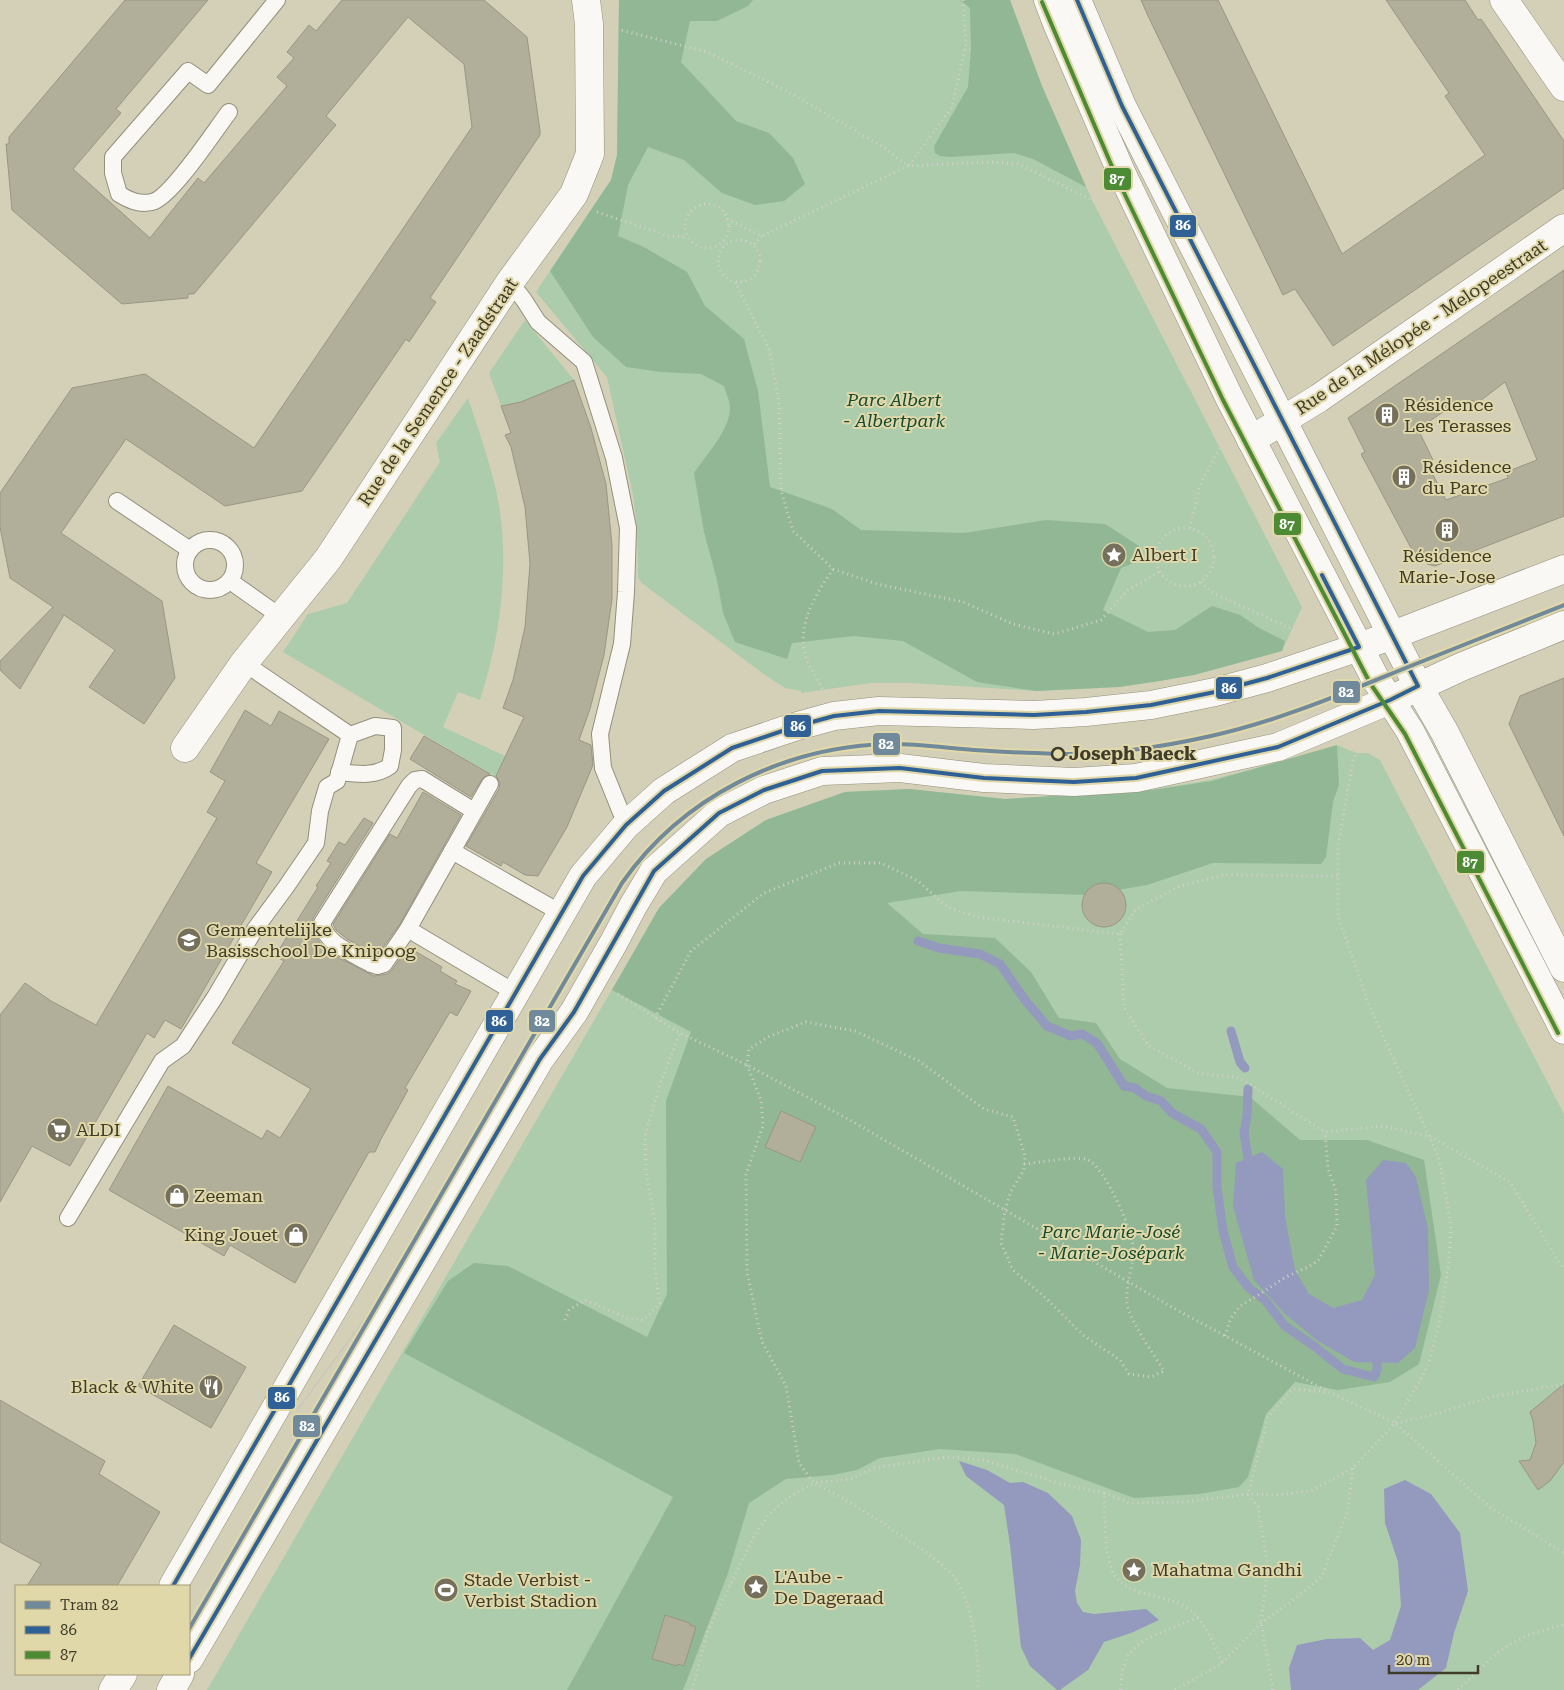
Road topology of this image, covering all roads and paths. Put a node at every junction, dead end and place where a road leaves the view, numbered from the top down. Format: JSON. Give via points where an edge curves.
{"nodes":[{"id":1,"x":277,"y":0,"type":"edge"},
{"id":2,"x":586,"y":0,"type":"edge"},
{"id":3,"x":963,"y":0,"type":"edge"},
{"id":4,"x":1048,"y":0,"type":"edge"},
{"id":5,"x":1077,"y":0,"type":"edge"},
{"id":6,"x":1504,"y":0,"type":"edge"},
{"id":7,"x":613,"y":28,"type":"dead end"},
{"id":8,"x":1564,"y":87,"type":"edge"},
{"id":9,"x":229,"y":112,"type":"dead end"},
{"id":10,"x":908,"y":166,"type":"junction"},
{"id":11,"x":1104,"y":202,"type":"dead end"},
{"id":12,"x":589,"y":209,"type":"dead end"},
{"id":13,"x":727,"y":219,"type":"junction"},
{"id":14,"x":1564,"y":228,"type":"edge"},
{"id":15,"x":762,"y":236,"type":"junction"},
{"id":16,"x":688,"y":237,"type":"junction"},
{"id":17,"x":722,"y":244,"type":"junction"},
{"id":18,"x":754,"y":244,"type":"junction"},
{"id":19,"x":510,"y":282,"type":"junction"},
{"id":20,"x":735,"y":282,"type":"junction"},
{"id":21,"x":1282,"y":421,"type":"junction"},
{"id":22,"x":1251,"y":440,"type":"junction"},
{"id":23,"x":1223,"y":441,"type":"dead end"},
{"id":24,"x":117,"y":501,"type":"dead end"},
{"id":25,"x":1190,"y":528,"type":"junction"},
{"id":26,"x":190,"y":550,"type":"junction"},
{"id":27,"x":833,"y":568,"type":"junction"},
{"id":28,"x":1564,"y":569,"type":"edge"},
{"id":29,"x":1159,"y":572,"type":"junction"},
{"id":30,"x":230,"y":580,"type":"junction"},
{"id":31,"x":1201,"y":582,"type":"junction"},
{"id":32,"x":647,"y":595,"type":"dead end"},
{"id":33,"x":281,"y":617,"type":"junction"},
{"id":34,"x":1564,"y":625,"type":"edge"},
{"id":35,"x":1300,"y":635,"type":"dead end"},
{"id":36,"x":1393,"y":635,"type":"junction"},
{"id":37,"x":1359,"y":647,"type":"junction"},
{"id":38,"x":244,"y":663,"type":"junction"},
{"id":39,"x":1418,"y":686,"type":"junction"},
{"id":40,"x":824,"y":692,"type":"dead end"},
{"id":41,"x":1390,"y":700,"type":"junction"},
{"id":42,"x":774,"y":705,"type":"dead end"},
{"id":43,"x":350,"y":735,"type":"junction"},
{"id":44,"x":185,"y":748,"type":"dead end"},
{"id":45,"x":1358,"y":753,"type":"dead end"},
{"id":46,"x":339,"y":772,"type":"junction"},
{"id":47,"x":490,"y":784,"type":"dead end"},
{"id":48,"x":474,"y":810,"type":"junction"},
{"id":49,"x":626,"y":825,"type":"junction"},
{"id":50,"x":452,"y":851,"type":"junction"},
{"id":51,"x":1338,"y":876,"type":"junction"},
{"id":52,"x":561,"y":913,"type":"junction"},
{"id":53,"x":408,"y":929,"type":"junction"},
{"id":54,"x":1120,"y":934,"type":"junction"},
{"id":55,"x":1564,"y":968,"type":"edge"},
{"id":56,"x":612,"y":990,"type":"dead end"},
{"id":57,"x":514,"y":992,"type":"junction"},
{"id":58,"x":655,"y":1018,"type":"junction"},
{"id":59,"x":1564,"y":1030,"type":"edge"},
{"id":60,"x":680,"y":1033,"type":"junction"},
{"id":61,"x":746,"y":1065,"type":"junction"},
{"id":62,"x":1325,"y":1132,"type":"junction"},
{"id":63,"x":1429,"y":1136,"type":"junction"},
{"id":64,"x":1024,"y":1164,"type":"junction"},
{"id":65,"x":1005,"y":1210,"type":"junction"},
{"id":66,"x":68,"y":1218,"type":"dead end"},
{"id":67,"x":1564,"y":1270,"type":"edge"},
{"id":68,"x":1128,"y":1282,"type":"junction"},
{"id":69,"x":565,"y":1320,"type":"dead end"},
{"id":70,"x":1225,"y":1336,"type":"junction"},
{"id":71,"x":1564,"y":1384,"type":"edge"},
{"id":72,"x":1331,"y":1393,"type":"junction"},
{"id":73,"x":1395,"y":1423,"type":"junction"},
{"id":74,"x":1353,"y":1468,"type":"junction"},
{"id":75,"x":814,"y":1483,"type":"junction"},
{"id":76,"x":1104,"y":1492,"type":"junction"},
{"id":77,"x":1248,"y":1494,"type":"junction"},
{"id":78,"x":1564,"y":1553,"type":"edge"},
{"id":79,"x":174,"y":1585,"type":"edge"},
{"id":80,"x":1198,"y":1618,"type":"junction"},
{"id":81,"x":1262,"y":1623,"type":"junction"},
{"id":82,"x":1564,"y":1624,"type":"edge"},
{"id":83,"x":190,"y":1657,"type":"edge"},
{"id":84,"x":1222,"y":1663,"type":"junction"},
{"id":85,"x":122,"y":1675,"type":"edge"},
{"id":86,"x":179,"y":1675,"type":"edge"},
{"id":87,"x":113,"y":1690,"type":"edge"},
{"id":88,"x":171,"y":1690,"type":"edge"},
{"id":89,"x":692,"y":1690,"type":"edge"},
{"id":90,"x":978,"y":1690,"type":"edge"},
{"id":91,"x":1121,"y":1690,"type":"edge"},
{"id":92,"x":1174,"y":1690,"type":"edge"},
{"id":93,"x":1273,"y":1690,"type":"edge"},
{"id":94,"x":1458,"y":1690,"type":"edge"}],
"edges":[{"from":1,"to":9,"type":"lane","via":[[208,86],[188,71],[113,158],[119,194],[135,203],[153,202],[169,191]]},
{"from":2,"to":19,"type":"street","name":"Rue de la Semence - Zaadstraat","via":[[590,154],[574,194]]},
{"from":3,"to":10,"type":"path","via":[[966,44],[952,107]]},
{"from":4,"to":22,"type":"street","via":[[1122,174]]},
{"from":5,"to":21,"type":"street","via":[[1122,106]]},
{"from":6,"to":8,"type":"street"},
{"from":7,"to":10,"type":"path","via":[[707,52],[785,90],[885,148]]},
{"from":10,"to":11,"type":"path","via":[[1018,164],[1092,200]]},
{"from":10,"to":15,"type":"path"},
{"from":12,"to":16,"type":"path","via":[[669,236]]},
{"from":13,"to":15,"type":"path"},
{"from":13,"to":16,"type":"path","via":[[721,209],[712,204],[701,204],[686,218]]},
{"from":13,"to":17,"type":"path","via":[[729,228]]},
{"from":14,"to":21,"type":"street","name":"Rue de la Mélopée - Melopeestraat"},
{"from":15,"to":18,"type":"path"},
{"from":16,"to":17,"type":"path","via":[[703,247]]},
{"from":17,"to":18,"type":"path","via":[[744,240]]},
{"from":17,"to":20,"type":"path","via":[[717,262],[720,272]]},
{"from":18,"to":20,"type":"path","via":[[760,254],[758,271],[744,282]]},
{"from":19,"to":33,"type":"street","name":"Rue de la Semence - Zaadstraat","via":[[328,559]]},
{"from":19,"to":49,"type":"lane","via":[[538,322],[584,362],[614,458],[628,528],[626,592],[622,644],[600,734],[603,768]]},
{"from":20,"to":27,"type":"path","via":[[769,349],[779,402],[781,490],[793,531]]},
{"from":21,"to":22,"type":"street","name":"Rue de la Mélopée - Melopeestraat"},
{"from":21,"to":36,"type":"street"},
{"from":22,"to":37,"type":"street"},
{"from":23,"to":25,"type":"path","via":[[1200,485]]},
{"from":24,"to":26,"type":"lane"},
{"from":25,"to":29,"type":"path","via":[[1176,529],[1157,546]]},
{"from":25,"to":31,"type":"path","via":[[1203,534],[1211,545],[1214,558],[1210,572]]},
{"from":26,"to":30,"type":"lane","via":[[185,565],[194,585],[216,590]]},
{"from":26,"to":30,"type":"lane","via":[[205,540],[216,540],[226,545],[234,554],[236,565]]},
{"from":27,"to":29,"type":"path","via":[[877,584],[963,602],[1013,624],[1054,634],[1101,620],[1128,590]]},
{"from":27,"to":40,"type":"path","via":[[813,599],[804,631],[805,654]]},
{"from":28,"to":36,"type":"street"},
{"from":29,"to":31,"type":"path","via":[[1178,586],[1190,587]]},
{"from":30,"to":33,"type":"lane"},
{"from":31,"to":35,"type":"path","via":[[1211,592]]},
{"from":32,"to":42,"type":"path","via":[[769,689]]},
{"from":33,"to":38,"type":"street","name":"Rue de la Semence - Zaadstraat"},
{"from":34,"to":39,"type":"street"},
{"from":36,"to":37,"type":"street"},
{"from":36,"to":39,"type":"street"},
{"from":37,"to":41,"type":"street"},
{"from":37,"to":49,"type":"street","via":[[1267,678],[1151,705],[1034,715],[879,711],[834,716],[732,748],[664,791]]},
{"from":38,"to":43,"type":"lane"},
{"from":38,"to":44,"type":"street","name":"Rue de la Semence - Zaadstraat"},
{"from":39,"to":41,"type":"street"},
{"from":39,"to":55,"type":"street"},
{"from":41,"to":59,"type":"street","via":[[1410,731]]},
{"from":41,"to":83,"type":"street","via":[[1278,747],[1136,778],[1074,782],[984,778],[900,768],[822,771],[764,790],[720,813],[654,871],[632,906],[574,1012],[540,1059]]},
{"from":43,"to":46,"type":"lane"},
{"from":43,"to":46,"type":"lane","via":[[374,726],[393,728],[390,766],[383,771],[363,774]]},
{"from":45,"to":51,"type":"path","via":[[1353,761],[1338,846]]},
{"from":46,"to":66,"type":"lane","via":[[337,781],[327,787],[316,843],[255,929],[183,1046],[162,1061]]},
{"from":47,"to":48,"type":"lane"},
{"from":48,"to":50,"type":"lane"},
{"from":48,"to":53,"type":"lane","via":[[422,779],[415,780],[322,923],[329,939],[377,966],[384,964]]},
{"from":49,"to":52,"type":"street","via":[[582,876]]},
{"from":50,"to":52,"type":"lane"},
{"from":50,"to":53,"type":"lane"},
{"from":51,"to":54,"type":"path","via":[[1214,877],[1178,887],[1136,909]]},
{"from":51,"to":63,"type":"path","via":[[1338,916],[1368,1003]]},
{"from":52,"to":57,"type":"street"},
{"from":53,"to":57,"type":"lane"},
{"from":54,"to":58,"type":"path","via":[[977,917],[947,907],[918,881],[881,863],[839,863],[764,893],[691,951]]},
{"from":54,"to":62,"type":"path","via":[[1124,1008],[1148,1046],[1198,1073],[1240,1078]]},
{"from":56,"to":58,"type":"path"},
{"from":57,"to":79,"type":"street"},
{"from":58,"to":60,"type":"path"},
{"from":60,"to":61,"type":"path"},
{"from":60,"to":69,"type":"path","via":[[660,1084],[645,1136],[660,1303],[644,1320],[627,1318],[585,1300],[569,1310]]},
{"from":61,"to":64,"type":"path","via":[[750,1049],[770,1036],[806,1022],[855,1031],[919,1061],[984,1108],[1013,1117],[1025,1156]]},
{"from":61,"to":65,"type":"path","via":[[850,1120]]},
{"from":61,"to":75,"type":"path","via":[[761,1100],[763,1126],[746,1174],[747,1272],[762,1342],[786,1386],[799,1463]]},
{"from":62,"to":63,"type":"path","via":[[1383,1126]]},
{"from":62,"to":70,"type":"path","via":[[1328,1169],[1336,1191],[1337,1226],[1318,1260],[1240,1306],[1231,1318]]},
{"from":63,"to":67,"type":"path","via":[[1510,1182]]},
{"from":63,"to":73,"type":"path","via":[[1439,1158],[1451,1225],[1449,1261],[1440,1320],[1428,1366]]},
{"from":64,"to":65,"type":"path"},
{"from":64,"to":68,"type":"path","via":[[1077,1158],[1089,1160],[1108,1181],[1133,1247]]},
{"from":65,"to":68,"type":"path"},
{"from":65,"to":68,"type":"path","via":[[1001,1243],[1013,1270],[1083,1335],[1120,1360],[1129,1374],[1150,1377],[1164,1371],[1128,1307]]},
{"from":68,"to":70,"type":"path"},
{"from":70,"to":72,"type":"path"},
{"from":71,"to":73,"type":"path","via":[[1491,1397]]},
{"from":72,"to":73,"type":"path"},
{"from":72,"to":77,"type":"path","via":[[1293,1389],[1268,1417]]},
{"from":73,"to":74,"type":"path"},
{"from":73,"to":78,"type":"path","via":[[1490,1507]]},
{"from":74,"to":77,"type":"path","via":[[1311,1491]]},
{"from":74,"to":81,"type":"path","via":[[1347,1514],[1322,1576]]},
{"from":75,"to":76,"type":"path","via":[[851,1479],[874,1468],[947,1457],[984,1460],[1061,1484]]},
{"from":75,"to":89,"type":"path","via":[[789,1497],[768,1515],[753,1538],[708,1630]]},
{"from":75,"to":90,"type":"path","via":[[885,1524],[931,1556],[954,1577],[973,1627]]},
{"from":76,"to":77,"type":"path","via":[[1130,1502],[1184,1502]]},
{"from":76,"to":80,"type":"path","via":[[1108,1554],[1115,1576],[1130,1590],[1168,1601],[1189,1610]]},
{"from":77,"to":81,"type":"path","via":[[1258,1508],[1268,1567]]},
{"from":80,"to":84,"type":"path","via":[[1210,1634]]},
{"from":80,"to":91,"type":"path","via":[[1150,1637],[1129,1654],[1121,1672]]},
{"from":81,"to":84,"type":"path"},
{"from":81,"to":93,"type":"path"},
{"from":82,"to":94,"type":"path","via":[[1528,1635],[1499,1651]]},
{"from":84,"to":92,"type":"path"},
{"from":85,"to":87,"type":"street"},
{"from":86,"to":88,"type":"street"}]}
